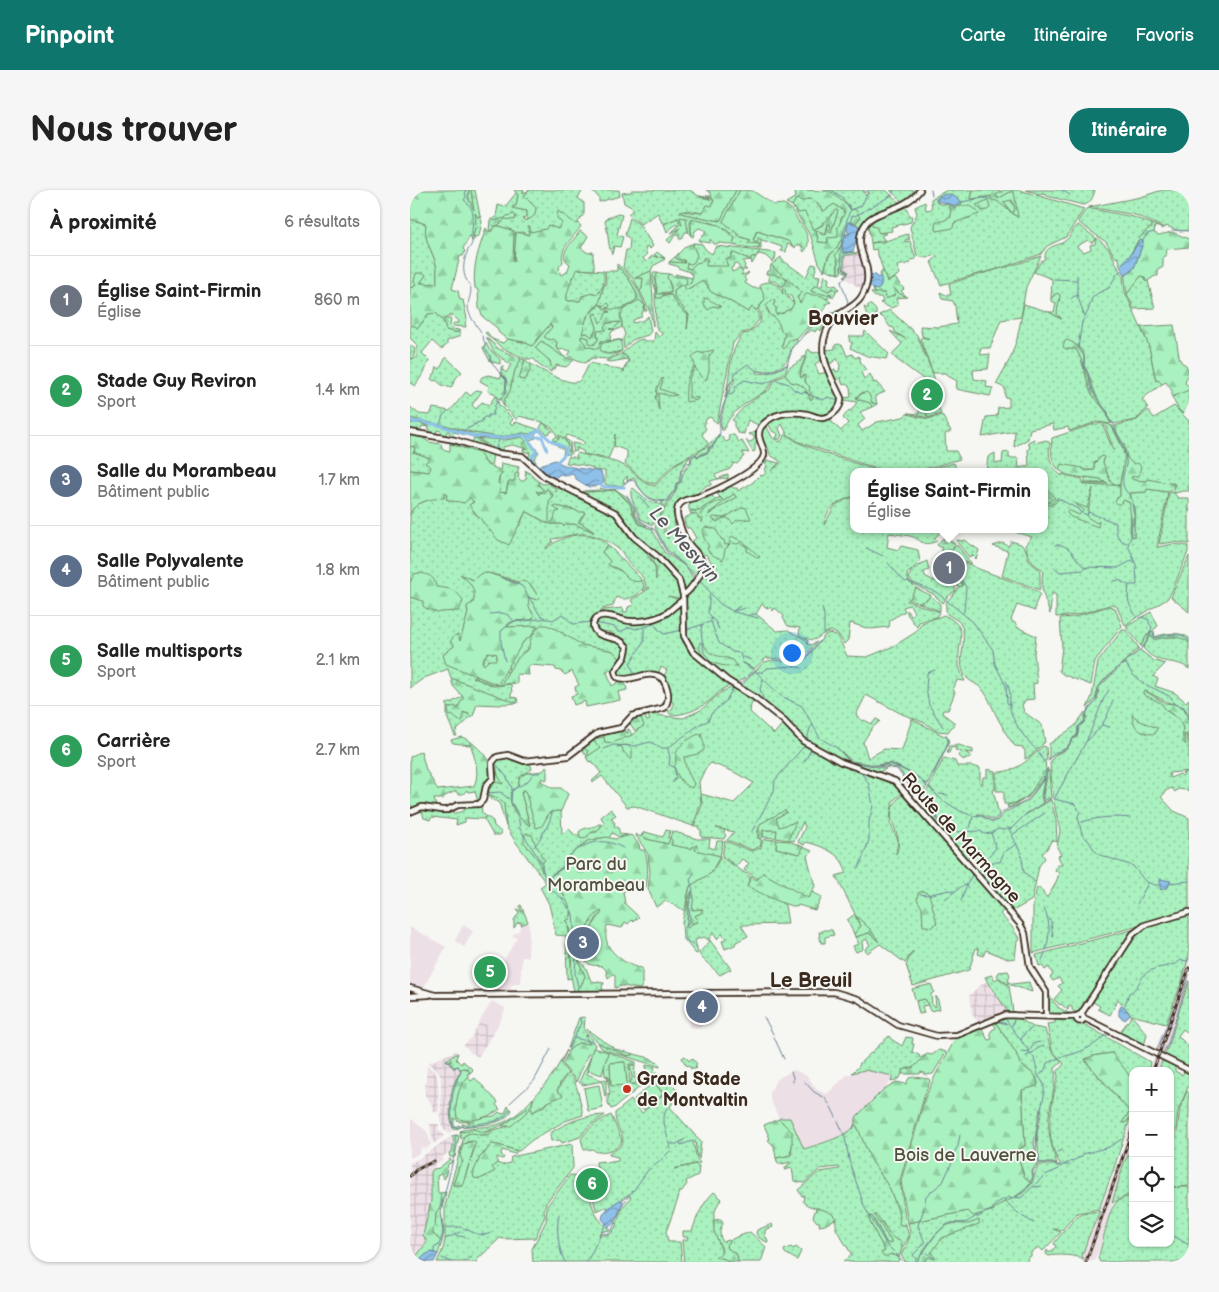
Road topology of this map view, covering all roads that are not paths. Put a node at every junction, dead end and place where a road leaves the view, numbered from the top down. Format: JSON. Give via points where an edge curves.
{"nodes":[{"id":1,"x":920,"y":190,"type":"edge"},
{"id":2,"x":410,"y":432,"type":"edge"},
{"id":3,"x":683,"y":598,"type":"junction"},
{"id":4,"x":410,"y":812,"type":"edge"},
{"id":5,"x":1189,"y":912,"type":"edge"},
{"id":6,"x":411,"y":992,"type":"edge"},
{"id":7,"x":435,"y":995,"type":"junction"},
{"id":8,"x":1046,"y":1016,"type":"junction"},
{"id":9,"x":1082,"y":1017,"type":"junction"},
{"id":10,"x":1189,"y":1070,"type":"edge"}],
"edges":[{"from":1,"to":3,"type":"main road","via":[[904,205],[869,219],[862,230],[859,245],[867,272],[866,284],[855,305],[833,320],[822,344],[827,367],[841,398],[839,408],[823,418],[792,412],[771,418],[759,433],[764,452],[760,462],[742,476],[678,506],[677,518],[687,542],[702,560],[702,571]]},
{"from":2,"to":3,"type":"main road","name":"Route de Marmagne","via":[[526,458],[545,477],[616,513],[634,537],[677,576]]},
{"from":3,"to":4,"type":"main road","via":[[664,614],[647,620],[629,621],[604,616],[596,618],[593,626],[596,632],[619,639],[627,647],[616,676],[623,679],[649,674],[662,678],[668,702],[661,709],[632,716],[621,728],[598,733],[570,755],[524,761],[508,754],[501,755],[493,761],[492,778],[479,804],[458,805],[448,810],[422,807]]},
{"from":3,"to":8,"type":"main road","name":"Route de Marmagne","via":[[684,636],[698,656],[784,720],[803,741],[842,762],[891,779],[905,792],[1023,929],[1030,967],[1046,992]]},
{"from":5,"to":9,"type":"main road","via":[[1140,928],[1130,938]]},
{"from":6,"to":7,"type":"main road"},
{"from":6,"to":7,"type":"main road","via":[[417,990]]},
{"from":7,"to":8,"type":"main road","via":[[834,992],[858,1000],[898,1025],[940,1036],[957,1034],[1005,1015]]},
{"from":8,"to":9,"type":"main road"},
{"from":9,"to":10,"type":"main road"}]}
